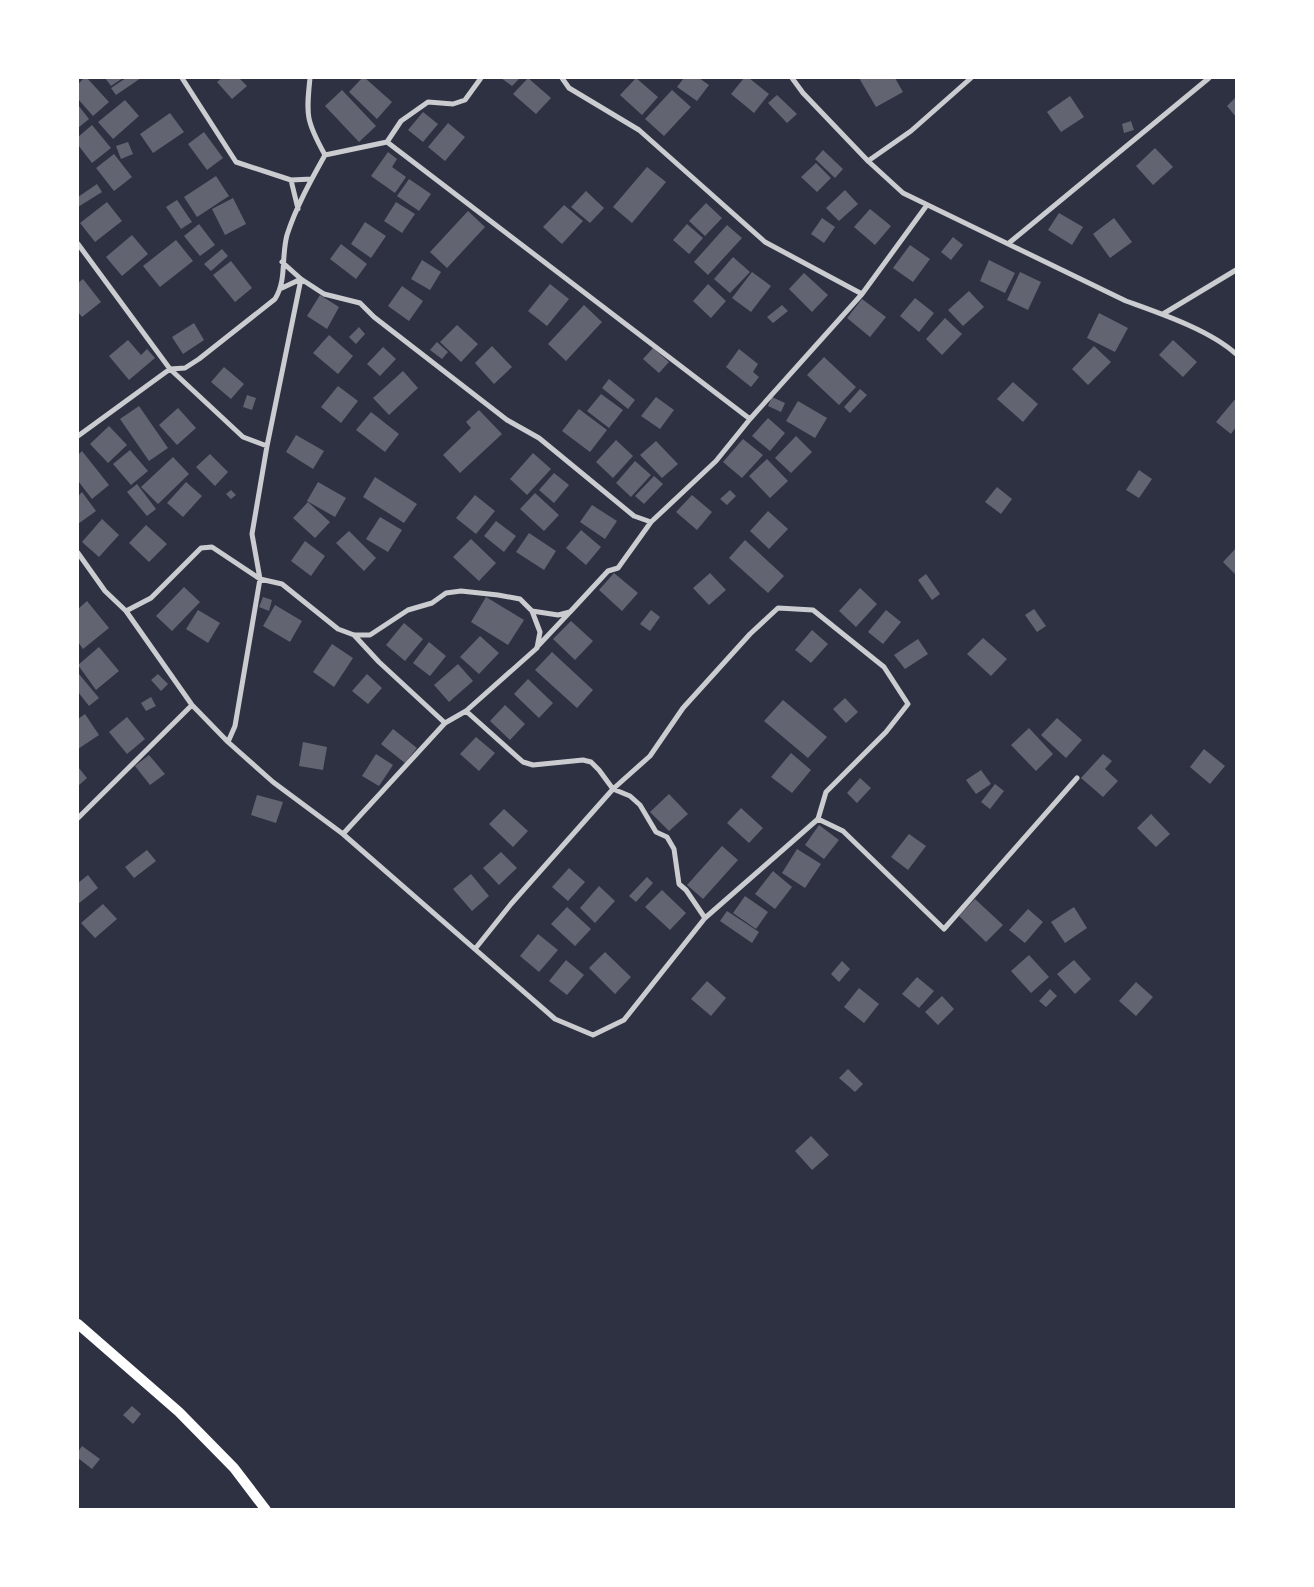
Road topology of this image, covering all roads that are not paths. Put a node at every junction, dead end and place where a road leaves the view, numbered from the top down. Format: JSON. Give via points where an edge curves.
{"nodes":[{"id":1,"x":182,"y":78,"type":"edge"},
{"id":2,"x":310,"y":78,"type":"edge"},
{"id":3,"x":481,"y":78,"type":"edge"},
{"id":4,"x":562,"y":78,"type":"edge"},
{"id":5,"x":792,"y":78,"type":"edge"},
{"id":6,"x":971,"y":78,"type":"edge"},
{"id":7,"x":1209,"y":78,"type":"edge"},
{"id":8,"x":387,"y":142,"type":"junction"},
{"id":9,"x":325,"y":155,"type":"junction"},
{"id":10,"x":868,"y":161,"type":"junction"},
{"id":11,"x":291,"y":180,"type":"junction"},
{"id":12,"x":312,"y":180,"type":"junction"},
{"id":13,"x":927,"y":205,"type":"junction"},
{"id":14,"x":298,"y":210,"type":"junction"},
{"id":15,"x":1009,"y":243,"type":"junction"},
{"id":16,"x":78,"y":244,"type":"edge"},
{"id":17,"x":282,"y":262,"type":"junction"},
{"id":18,"x":1236,"y":270,"type":"edge"},
{"id":19,"x":301,"y":279,"type":"junction"},
{"id":20,"x":282,"y":288,"type":"junction"},
{"id":21,"x":862,"y":294,"type":"junction"},
{"id":22,"x":1163,"y":314,"type":"junction"},
{"id":23,"x":1236,"y":354,"type":"edge"},
{"id":24,"x":170,"y":369,"type":"junction"},
{"id":25,"x":750,"y":419,"type":"junction"},
{"id":26,"x":78,"y":436,"type":"edge"},
{"id":27,"x":267,"y":446,"type":"junction"},
{"id":28,"x":651,"y":522,"type":"junction"},
{"id":29,"x":78,"y":552,"type":"edge"},
{"id":30,"x":260,"y":579,"type":"junction"},
{"id":31,"x":126,"y":611,"type":"junction"},
{"id":32,"x":532,"y":611,"type":"junction"},
{"id":33,"x":570,"y":612,"type":"junction"},
{"id":34,"x":354,"y":635,"type":"junction"},
{"id":35,"x":537,"y":648,"type":"junction"},
{"id":36,"x":192,"y":705,"type":"junction"},
{"id":37,"x":466,"y":711,"type":"junction"},
{"id":38,"x":445,"y":723,"type":"junction"},
{"id":39,"x":228,"y":742,"type":"junction"},
{"id":40,"x":1077,"y":778,"type":"dead end"},
{"id":41,"x":613,"y":789,"type":"junction"},
{"id":42,"x":78,"y":818,"type":"edge"},
{"id":43,"x":818,"y":819,"type":"junction"},
{"id":44,"x":343,"y":834,"type":"junction"},
{"id":45,"x":705,"y":918,"type":"junction"},
{"id":46,"x":475,"y":949,"type":"junction"},
{"id":47,"x":78,"y":1324,"type":"edge"},
{"id":48,"x":266,"y":1510,"type":"edge"}],
"edges":[{"from":1,"to":11,"type":"street","via":[[236,162]]},
{"from":2,"to":9,"type":"street","via":[[306,112],[310,128]]},
{"from":3,"to":8,"type":"street","via":[[465,100],[453,104],[428,102],[401,121]]},
{"from":4,"to":21,"type":"street","via":[[569,88],[639,130],[765,242]]},
{"from":5,"to":10,"type":"street"},
{"from":6,"to":10,"type":"street","via":[[911,131]]},
{"from":7,"to":15,"type":"street"},
{"from":8,"to":9,"type":"street"},
{"from":8,"to":25,"type":"street"},
{"from":9,"to":12,"type":"street"},
{"from":10,"to":13,"type":"street","via":[[903,193]]},
{"from":11,"to":12,"type":"street"},
{"from":11,"to":14,"type":"street"},
{"from":12,"to":14,"type":"street"},
{"from":13,"to":15,"type":"street"},
{"from":13,"to":21,"type":"street"},
{"from":14,"to":17,"type":"street","via":[[287,236]]},
{"from":15,"to":22,"type":"street","via":[[1126,301]]},
{"from":16,"to":24,"type":"street"},
{"from":17,"to":19,"type":"street"},
{"from":17,"to":20,"type":"street"},
{"from":18,"to":22,"type":"street"},
{"from":19,"to":20,"type":"street"},
{"from":19,"to":27,"type":"street"},
{"from":19,"to":28,"type":"street","via":[[324,294],[360,303],[508,420],[569,462],[634,516]]},
{"from":20,"to":24,"type":"street","via":[[275,298],[199,360],[185,368]]},
{"from":21,"to":25,"type":"street"},
{"from":22,"to":23,"type":"street","via":[[1226,345]]},
{"from":24,"to":26,"type":"street"},
{"from":24,"to":27,"type":"street","via":[[243,437]]},
{"from":25,"to":28,"type":"street","via":[[716,461]]},
{"from":27,"to":30,"type":"street","via":[[252,534]]},
{"from":28,"to":33,"type":"street","via":[[618,568],[608,571]]},
{"from":29,"to":31,"type":"street","via":[[105,591]]},
{"from":30,"to":31,"type":"street","via":[[212,547],[201,548],[151,598]]},
{"from":30,"to":34,"type":"street","via":[[282,584],[338,629]]},
{"from":30,"to":39,"type":"street","via":[[234,726]]},
{"from":31,"to":36,"type":"street"},
{"from":32,"to":33,"type":"street","via":[[558,615]]},
{"from":32,"to":34,"type":"street","via":[[520,599],[506,596],[446,593],[432,603],[408,610],[370,636]]},
{"from":32,"to":35,"type":"street","via":[[540,632]]},
{"from":33,"to":35,"type":"street"},
{"from":34,"to":38,"type":"street"},
{"from":35,"to":37,"type":"street"},
{"from":36,"to":39,"type":"street"},
{"from":36,"to":42,"type":"street"},
{"from":37,"to":38,"type":"street"},
{"from":37,"to":41,"type":"street","via":[[522,762],[533,765],[591,762]]},
{"from":38,"to":44,"type":"street"},
{"from":39,"to":44,"type":"street","via":[[273,782]]},
{"from":40,"to":43,"type":"street","via":[[944,929],[843,831]]},
{"from":41,"to":43,"type":"street","via":[[650,756],[683,708],[778,608],[813,610],[884,667],[908,704],[886,732],[826,792]]},
{"from":41,"to":45,"type":"street","via":[[630,796],[640,805],[656,832],[667,837],[674,849],[679,884]]},
{"from":41,"to":46,"type":"street","via":[[510,904]]},
{"from":43,"to":45,"type":"street"},
{"from":44,"to":46,"type":"street"},
{"from":45,"to":46,"type":"street","via":[[624,1020],[593,1035],[556,1019]]},
{"from":47,"to":48,"type":"main road","via":[[179,1412],[234,1468]]}]}
